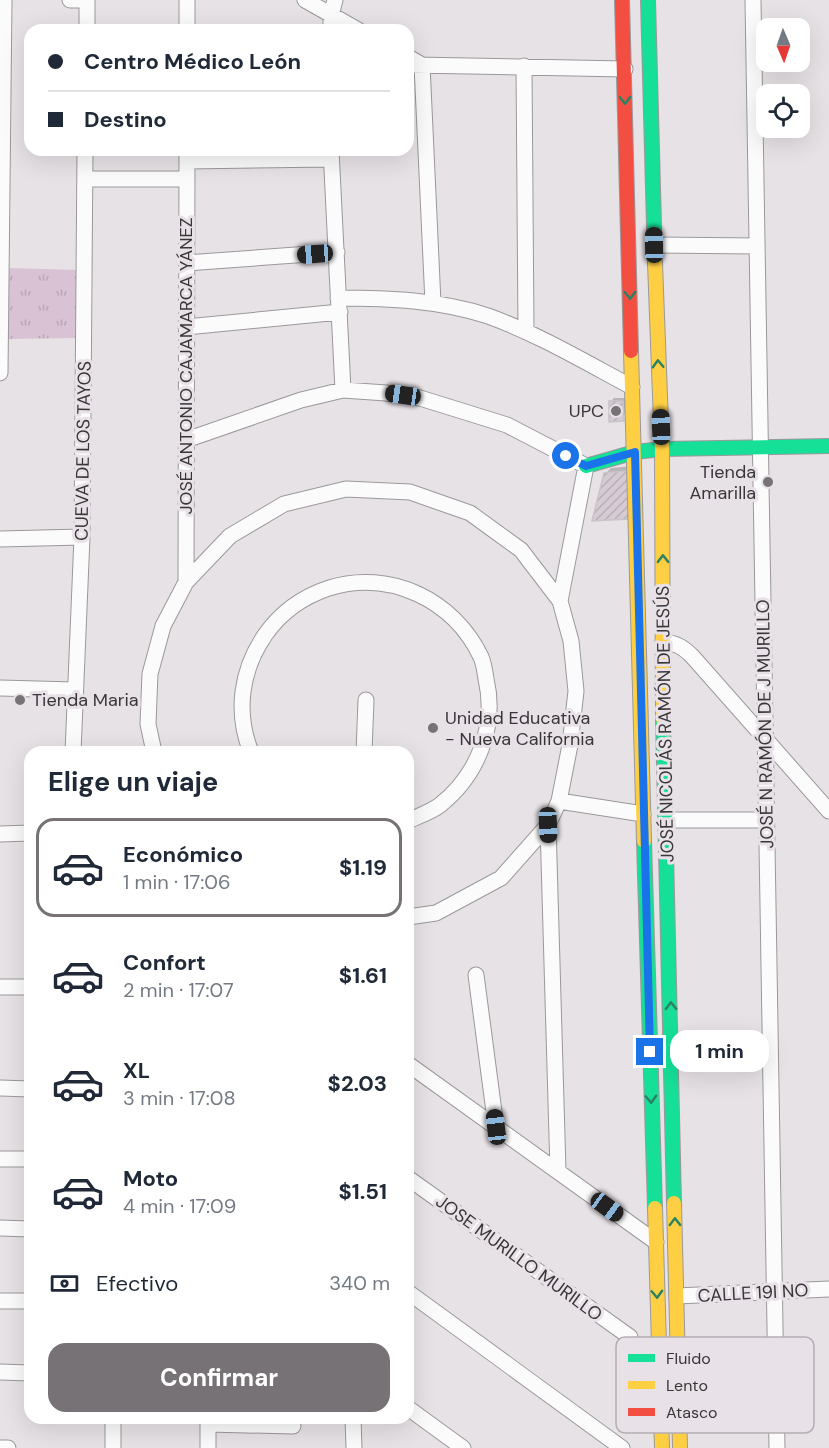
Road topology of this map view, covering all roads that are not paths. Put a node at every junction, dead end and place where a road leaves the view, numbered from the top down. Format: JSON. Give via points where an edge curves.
{"nodes":[{"id":1,"x":4,"y":0,"type":"edge"},
{"id":2,"x":70,"y":0,"type":"edge"},
{"id":3,"x":87,"y":0,"type":"edge"},
{"id":4,"x":187,"y":0,"type":"edge"},
{"id":5,"x":305,"y":0,"type":"edge"},
{"id":6,"x":622,"y":0,"type":"edge"},
{"id":7,"x":648,"y":0,"type":"edge"},
{"id":8,"x":753,"y":0,"type":"edge"},
{"id":9,"x":332,"y":15,"type":"edge"},
{"id":10,"x":87,"y":24,"type":"edge"},
{"id":11,"x":187,"y":24,"type":"edge"},
{"id":12,"x":348,"y":24,"type":"edge"},
{"id":13,"x":415,"y":65,"type":"edge"},
{"id":14,"x":524,"y":66,"type":"junction"},
{"id":15,"x":625,"y":69,"type":"junction"},
{"id":16,"x":2,"y":142,"type":"edge"},
{"id":17,"x":86,"y":156,"type":"edge"},
{"id":18,"x":187,"y":156,"type":"edge"},
{"id":19,"x":331,"y":156,"type":"edge"},
{"id":20,"x":85,"y":179,"type":"junction"},
{"id":21,"x":187,"y":179,"type":"junction"},
{"id":22,"x":654,"y":245,"type":"junction"},
{"id":23,"x":757,"y":246,"type":"junction"},
{"id":24,"x":337,"y":252,"type":"junction"},
{"id":25,"x":186,"y":263,"type":"junction"},
{"id":26,"x":433,"y":303,"type":"junction"},
{"id":27,"x":339,"y":305,"type":"junction"},
{"id":28,"x":186,"y":327,"type":"junction"},
{"id":29,"x":526,"y":332,"type":"junction"},
{"id":30,"x":1,"y":342,"type":"edge"},
{"id":31,"x":0,"y":373,"type":"edge"},
{"id":32,"x":632,"y":387,"type":"junction"},
{"id":33,"x":343,"y":390,"type":"junction"},
{"id":34,"x":186,"y":440,"type":"junction"},
{"id":35,"x":761,"y":446,"type":"junction"},
{"id":36,"x":829,"y":446,"type":"edge"},
{"id":37,"x":662,"y":449,"type":"junction"},
{"id":38,"x":635,"y":452,"type":"junction"},
{"id":39,"x":586,"y":466,"type":"junction"},
{"id":40,"x":82,"y":537,"type":"junction"},
{"id":41,"x":0,"y":539,"type":"edge"},
{"id":42,"x":186,"y":582,"type":"junction"},
{"id":43,"x":560,"y":601,"type":"junction"},
{"id":44,"x":663,"y":642,"type":"junction"},
{"id":45,"x":0,"y":688,"type":"edge"},
{"id":46,"x":75,"y":690,"type":"junction"},
{"id":47,"x":366,"y":700,"type":"dead end"},
{"id":48,"x":766,"y":738,"type":"junction"},
{"id":49,"x":73,"y":746,"type":"edge"},
{"id":50,"x":153,"y":746,"type":"edge"},
{"id":51,"x":249,"y":746,"type":"edge"},
{"id":52,"x":364,"y":746,"type":"edge"},
{"id":53,"x":559,"y":801,"type":"junction"},
{"id":54,"x":829,"y":811,"type":"edge"},
{"id":55,"x":643,"y":814,"type":"junction"},
{"id":56,"x":414,"y":818,"type":"edge"},
{"id":57,"x":667,"y":820,"type":"junction"},
{"id":58,"x":766,"y":820,"type":"junction"},
{"id":59,"x":548,"y":825,"type":"junction"},
{"id":60,"x":24,"y":833,"type":"edge"},
{"id":61,"x":0,"y":834,"type":"edge"},
{"id":62,"x":414,"y":916,"type":"edge"},
{"id":63,"x":476,"y":975,"type":"dead end"},
{"id":64,"x":0,"y":987,"type":"edge"},
{"id":65,"x":24,"y":987,"type":"edge"},
{"id":66,"x":414,"y":1068,"type":"edge"},
{"id":67,"x":0,"y":1089,"type":"edge"},
{"id":68,"x":24,"y":1089,"type":"edge"},
{"id":69,"x":496,"y":1127,"type":"junction"},
{"id":70,"x":0,"y":1159,"type":"edge"},
{"id":71,"x":24,"y":1159,"type":"edge"},
{"id":72,"x":558,"y":1171,"type":"junction"},
{"id":73,"x":414,"y":1182,"type":"edge"},
{"id":74,"x":0,"y":1228,"type":"edge"},
{"id":75,"x":24,"y":1229,"type":"edge"},
{"id":76,"x":656,"y":1242,"type":"junction"},
{"id":77,"x":829,"y":1289,"type":"edge"},
{"id":78,"x":775,"y":1293,"type":"junction"},
{"id":79,"x":414,"y":1296,"type":"edge"},
{"id":80,"x":676,"y":1296,"type":"junction"},
{"id":81,"x":0,"y":1301,"type":"edge"},
{"id":82,"x":24,"y":1301,"type":"edge"},
{"id":83,"x":630,"y":1337,"type":"dead end"},
{"id":84,"x":659,"y":1337,"type":"edge"},
{"id":85,"x":677,"y":1337,"type":"edge"},
{"id":86,"x":776,"y":1337,"type":"edge"},
{"id":87,"x":0,"y":1372,"type":"edge"},
{"id":88,"x":24,"y":1373,"type":"edge"},
{"id":89,"x":414,"y":1412,"type":"edge"},
{"id":90,"x":113,"y":1424,"type":"edge"},
{"id":91,"x":208,"y":1424,"type":"edge"},
{"id":92,"x":259,"y":1424,"type":"edge"},
{"id":93,"x":353,"y":1424,"type":"edge"},
{"id":94,"x":293,"y":1426,"type":"dead end"},
{"id":95,"x":662,"y":1433,"type":"edge"},
{"id":96,"x":680,"y":1433,"type":"edge"},
{"id":97,"x":777,"y":1433,"type":"edge"},
{"id":98,"x":0,"y":1448,"type":"edge"},
{"id":99,"x":8,"y":1448,"type":"edge"},
{"id":100,"x":113,"y":1448,"type":"edge"},
{"id":101,"x":208,"y":1448,"type":"edge"},
{"id":102,"x":354,"y":1448,"type":"edge"},
{"id":103,"x":463,"y":1448,"type":"edge"},
{"id":104,"x":622,"y":1448,"type":"edge"},
{"id":105,"x":662,"y":1448,"type":"edge"},
{"id":106,"x":680,"y":1448,"type":"edge"},
{"id":107,"x":777,"y":1448,"type":"edge"}],
"edges":[{"from":1,"to":16,"type":"street"},
{"from":2,"to":3,"type":"street"},
{"from":3,"to":10,"type":"street"},
{"from":4,"to":11,"type":"street"},
{"from":5,"to":9,"type":"street"},
{"from":6,"to":15,"type":"street","name":"JOSÉ NICOLÁS RAMÓN DE JESÚS"},
{"from":7,"to":22,"type":"street","name":"JOSÉ NICOLÁS RAMÓN DE JESÚS"},
{"from":8,"to":23,"type":"street","name":"JOSÉ N RAMÓN DE J MURILLO"},
{"from":9,"to":12,"type":"street"},
{"from":13,"to":14,"type":"street"},
{"from":13,"to":26,"type":"street"},
{"from":14,"to":15,"type":"street"},
{"from":14,"to":29,"type":"street"},
{"from":15,"to":32,"type":"street","name":"JOSÉ NICOLÁS RAMÓN DE JESÚS","one_way":true},
{"from":16,"to":30,"type":"street"},
{"from":17,"to":20,"type":"street","name":"CUEVA DE LOS TAYOS"},
{"from":18,"to":21,"type":"street","name":"JOSÉ ANTONIO CAJAMARCA YÁNEZ"},
{"from":19,"to":24,"type":"street"},
{"from":20,"to":21,"type":"street"},
{"from":20,"to":40,"type":"street","name":"CUEVA DE LOS TAYOS"},
{"from":21,"to":25,"type":"street","name":"JOSÉ ANTONIO CAJAMARCA YÁNEZ"},
{"from":22,"to":23,"type":"street"},
{"from":37,"to":22,"type":"street","name":"JOSÉ NICOLÁS RAMÓN DE JESÚS","one_way":true},
{"from":23,"to":35,"type":"street","name":"JOSÉ N RAMÓN DE J MURILLO"},
{"from":24,"to":25,"type":"street"},
{"from":24,"to":27,"type":"street"},
{"from":25,"to":28,"type":"street","name":"JOSÉ ANTONIO CAJAMARCA YÁNEZ"},
{"from":26,"to":27,"type":"street","via":[[385,298]]},
{"from":26,"to":29,"type":"street","via":[[486,316]]},
{"from":27,"to":28,"type":"street"},
{"from":27,"to":33,"type":"street"},
{"from":28,"to":34,"type":"street","name":"JOSÉ ANTONIO CAJAMARCA YÁNEZ"},
{"from":29,"to":32,"type":"street"},
{"from":30,"to":31,"type":"street"},
{"from":32,"to":38,"type":"street","name":"JOSÉ NICOLÁS RAMÓN DE JESÚS"},
{"from":33,"to":34,"type":"street","via":[[301,400]]},
{"from":33,"to":39,"type":"street","via":[[420,398],[507,425]]},
{"from":34,"to":42,"type":"street","name":"JOSÉ ANTONIO CAJAMARCA YÁNEZ"},
{"from":35,"to":36,"type":"street"},
{"from":35,"to":37,"type":"street"},
{"from":35,"to":48,"type":"street","name":"JOSÉ N RAMÓN DE J MURILLO"},
{"from":37,"to":38,"type":"street"},
{"from":44,"to":37,"type":"street","name":"JOSÉ NICOLÁS RAMÓN DE JESÚS","one_way":true},
{"from":38,"to":39,"type":"street"},
{"from":38,"to":55,"type":"street","name":"JOSÉ NICOLÁS RAMÓN DE JESÚS"},
{"from":39,"to":43,"type":"street"},
{"from":40,"to":41,"type":"street"},
{"from":40,"to":46,"type":"street","name":"CUEVA DE LOS TAYOS"},
{"from":42,"to":43,"type":"street","via":[[230,536],[284,504],[346,489],[410,492],[470,513],[521,550]]},
{"from":42,"to":50,"type":"street","via":[[163,626],[150,674],[148,724]]},
{"from":43,"to":53,"type":"street","via":[[571,642],[576,691]]},
{"from":44,"to":48,"type":"street","via":[[683,647]]},
{"from":44,"to":57,"type":"street","name":"JOSÉ NICOLÁS RAMÓN DE JESÚS"},
{"from":45,"to":46,"type":"street"},
{"from":46,"to":49,"type":"street","name":"CUEVA DE LOS TAYOS"},
{"from":47,"to":52,"type":"street"},
{"from":48,"to":54,"type":"street"},
{"from":48,"to":58,"type":"street","name":"JOSÉ N RAMÓN DE J MURILLO"},
{"from":51,"to":56,"type":"street","via":[[244,732],[242,692],[253,652],[276,619],[309,594],[349,582],[390,583],[428,598],[460,624],[482,658],[491,698],[486,739],[468,776],[440,806]]},
{"from":53,"to":55,"type":"street"},
{"from":53,"to":59,"type":"street"},
{"from":55,"to":76,"type":"street","name":"JOSÉ NICOLÁS RAMÓN DE JESÚS","one_way":true},
{"from":57,"to":58,"type":"street"},
{"from":80,"to":57,"type":"street","name":"JOSÉ NICOLÁS RAMÓN DE JESÚS","one_way":true},
{"from":58,"to":78,"type":"street","name":"JOSÉ N RAMÓN DE J MURILLO"},
{"from":59,"to":62,"type":"street","via":[[501,878],[436,913]]},
{"from":59,"to":72,"type":"street"},
{"from":60,"to":61,"type":"street"},
{"from":63,"to":69,"type":"street"},
{"from":64,"to":65,"type":"street"},
{"from":66,"to":69,"type":"street"},
{"from":67,"to":68,"type":"street"},
{"from":69,"to":72,"type":"street"},
{"from":70,"to":71,"type":"street"},
{"from":72,"to":76,"type":"street"},
{"from":73,"to":83,"type":"street","name":"JOSE MURILLO MURILLO"},
{"from":74,"to":75,"type":"street"},
{"from":76,"to":84,"type":"street","name":"JOSÉ NICOLÁS RAMÓN DE JESÚS","one_way":true},
{"from":77,"to":78,"type":"street","name":"CALLE 19I NO"},
{"from":78,"to":80,"type":"street","name":"CALLE 19I NO"},
{"from":78,"to":86,"type":"street","name":"JOSÉ N RAMÓN DE J MURILLO"},
{"from":79,"to":104,"type":"street"},
{"from":80,"to":85,"type":"street","name":"JOSÉ NICOLÁS RAMÓN DE JESÚS"},
{"from":81,"to":82,"type":"street"},
{"from":87,"to":88,"type":"street"},
{"from":89,"to":103,"type":"street"},
{"from":90,"to":100,"type":"street"},
{"from":91,"to":101,"type":"street"},
{"from":92,"to":94,"type":"street"},
{"from":93,"to":102,"type":"street"},
{"from":95,"to":105,"type":"street","name":"JOSÉ NICOLÁS RAMÓN DE JESÚS","one_way":true},
{"from":96,"to":106,"type":"street","name":"JOSÉ NICOLÁS RAMÓN DE JESÚS"},
{"from":97,"to":107,"type":"street","name":"JOSÉ N RAMÓN DE J MURILLO"},
{"from":98,"to":99,"type":"street"}]}
